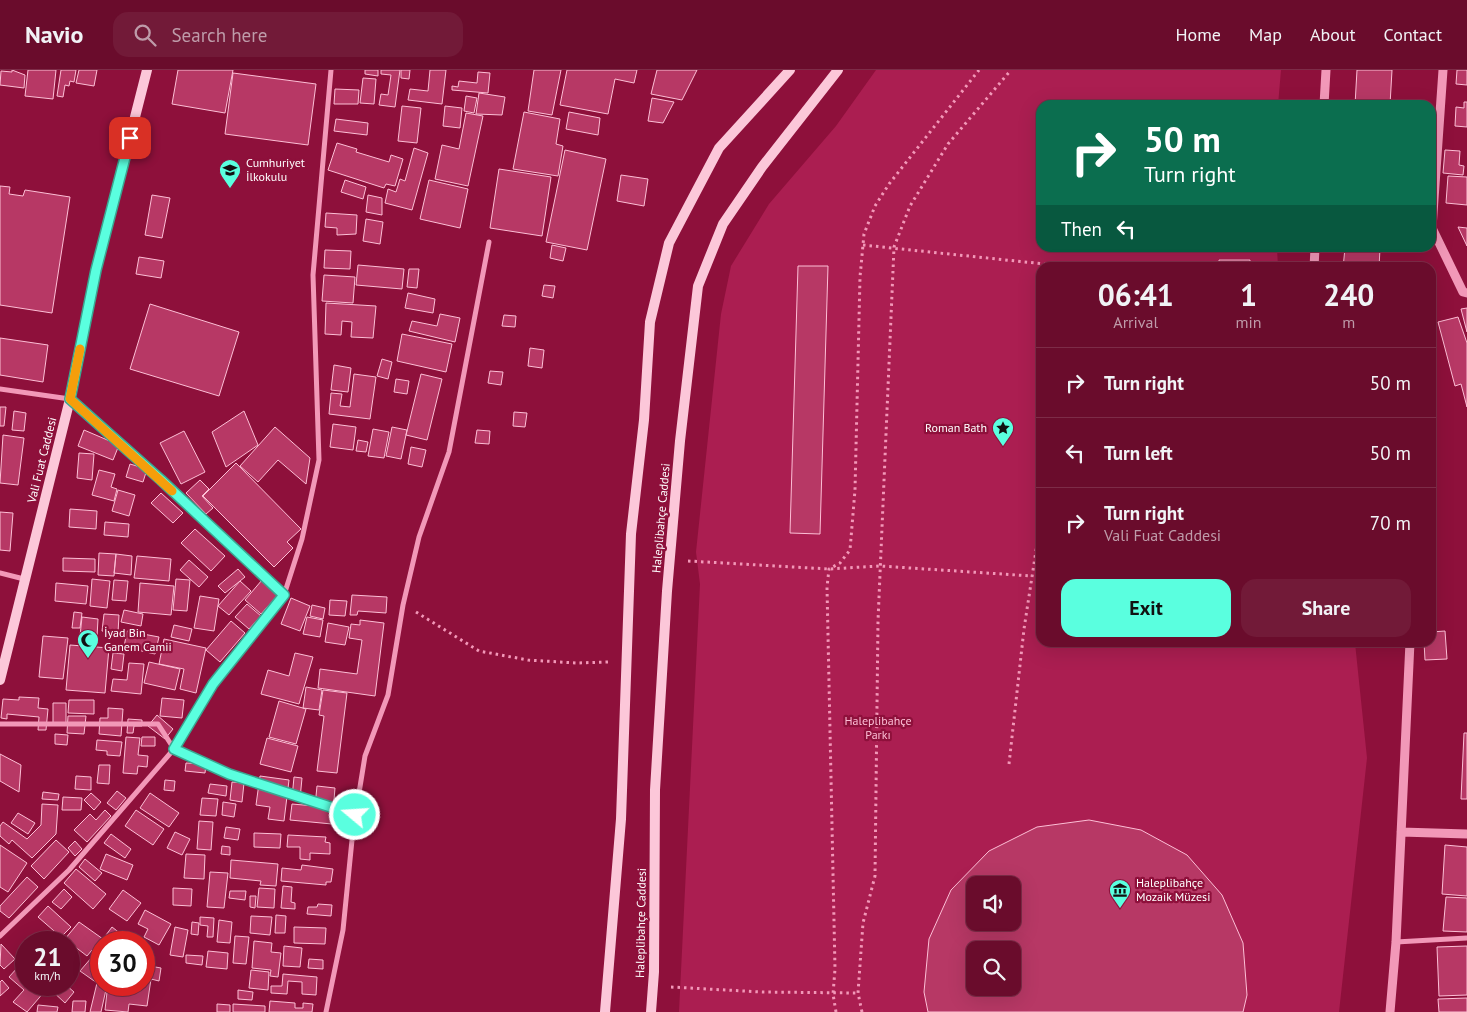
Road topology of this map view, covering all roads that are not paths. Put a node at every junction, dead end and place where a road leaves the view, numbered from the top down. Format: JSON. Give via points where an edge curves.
{"nodes":[{"id":1,"x":147,"y":70,"type":"edge"},
{"id":2,"x":330,"y":70,"type":"edge"},
{"id":3,"x":790,"y":70,"type":"edge"},
{"id":4,"x":838,"y":70,"type":"edge"},
{"id":5,"x":1326,"y":70,"type":"edge"},
{"id":6,"x":1443,"y":70,"type":"edge"},
{"id":7,"x":1324,"y":100,"type":"edge"},
{"id":8,"x":1436,"y":171,"type":"edge"},
{"id":9,"x":1436,"y":236,"type":"edge"},
{"id":10,"x":489,"y":242,"type":"dead end"},
{"id":11,"x":1467,"y":293,"type":"edge"},
{"id":12,"x":0,"y":389,"type":"edge"},
{"id":13,"x":70,"y":399,"type":"junction"},
{"id":14,"x":0,"y":573,"type":"edge"},
{"id":15,"x":24,"y":580,"type":"junction"},
{"id":16,"x":284,"y":595,"type":"junction"},
{"id":17,"x":1410,"y":647,"type":"edge"},
{"id":18,"x":0,"y":680,"type":"edge"},
{"id":19,"x":0,"y":724,"type":"edge"},
{"id":20,"x":174,"y":749,"type":"junction"},
{"id":21,"x":355,"y":815,"type":"junction"},
{"id":22,"x":1402,"y":832,"type":"junction"},
{"id":23,"x":1467,"y":834,"type":"edge"},
{"id":24,"x":0,"y":936,"type":"edge"},
{"id":25,"x":1467,"y":938,"type":"edge"},
{"id":26,"x":1396,"y":942,"type":"junction"},
{"id":27,"x":326,"y":1012,"type":"edge"},
{"id":28,"x":605,"y":1012,"type":"edge"},
{"id":29,"x":651,"y":1012,"type":"edge"},
{"id":30,"x":1390,"y":1012,"type":"edge"}],
"edges":[{"from":1,"to":13,"type":"main road","name":"Vali Fuat Caddesi","via":[[96,270]]},
{"from":2,"to":16,"type":"street","via":[[314,275],[319,460],[302,539]]},
{"from":3,"to":28,"type":"main road","name":"Haleplibahçe Caddesi","via":[[719,148],[669,243],[650,322],[644,420],[631,534],[620,819]]},
{"from":4,"to":29,"type":"main road","name":"Haleplibahçe Caddesi","via":[[762,167],[723,224],[698,286],[670,560],[655,790]]},
{"from":5,"to":7,"type":"street"},
{"from":6,"to":8,"type":"street"},
{"from":9,"to":11,"type":"street","via":[[1463,292]]},
{"from":10,"to":21,"type":"street","via":[[449,452],[420,537],[403,605],[388,695],[365,756]]},
{"from":12,"to":13,"type":"street"},
{"from":13,"to":15,"type":"main road","name":"Vali Fuat Caddesi"},
{"from":13,"to":16,"type":"street"},
{"from":14,"to":15,"type":"street"},
{"from":15,"to":18,"type":"main road","name":"Vali Fuat Caddesi"},
{"from":16,"to":20,"type":"street","via":[[213,684]]},
{"from":17,"to":22,"type":"street"},
{"from":19,"to":20,"type":"street","via":[[158,724]]},
{"from":20,"to":21,"type":"street","via":[[229,774]]},
{"from":20,"to":24,"type":"street","via":[[69,870]]},
{"from":21,"to":27,"type":"street","via":[[343,930]]},
{"from":22,"to":23,"type":"street"},
{"from":22,"to":26,"type":"street"},
{"from":25,"to":26,"type":"street"},
{"from":26,"to":30,"type":"street"}]}
